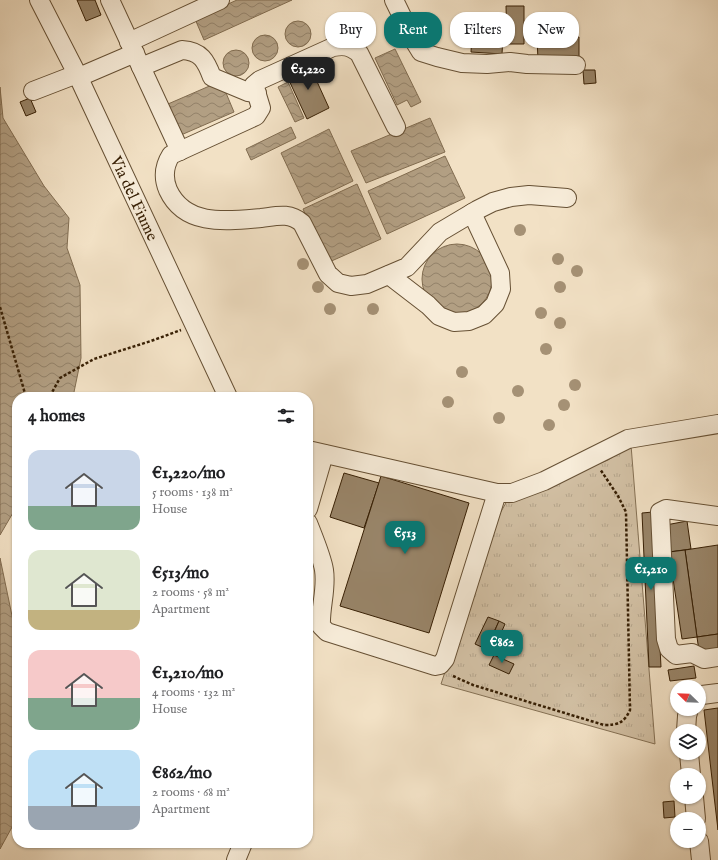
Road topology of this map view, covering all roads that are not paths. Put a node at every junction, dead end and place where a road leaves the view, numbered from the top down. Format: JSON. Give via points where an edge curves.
{"nodes":[{"id":1,"x":39,"y":0,"type":"edge"},
{"id":2,"x":110,"y":0,"type":"edge"},
{"id":3,"x":220,"y":0,"type":"edge"},
{"id":4,"x":394,"y":0,"type":"edge"},
{"id":5,"x":135,"y":54,"type":"junction"},
{"id":6,"x":576,"y":65,"type":"dead end"},
{"id":7,"x":78,"y":75,"type":"junction"},
{"id":8,"x":33,"y":91,"type":"dead end"},
{"id":9,"x":257,"y":93,"type":"junction"},
{"id":10,"x":396,"y":127,"type":"dead end"},
{"id":11,"x":180,"y":151,"type":"junction"},
{"id":12,"x":567,"y":198,"type":"dead end"},
{"id":13,"x":472,"y":213,"type":"junction"},
{"id":14,"x":389,"y":275,"type":"junction"},
{"id":15,"x":226,"y":392,"type":"edge"},
{"id":16,"x":718,"y":424,"type":"edge"},
{"id":17,"x":316,"y":452,"type":"edge"},
{"id":18,"x":313,"y":473,"type":"edge"},
{"id":19,"x":497,"y":493,"type":"junction"},
{"id":20,"x":718,"y":516,"type":"edge"},
{"id":21,"x":313,"y":538,"type":"edge"},
{"id":22,"x":718,"y":657,"type":"edge"},
{"id":23,"x":718,"y":693,"type":"edge"},
{"id":24,"x":706,"y":696,"type":"edge"},
{"id":25,"x":241,"y":848,"type":"edge"},
{"id":26,"x":700,"y":848,"type":"edge"},
{"id":27,"x":236,"y":860,"type":"edge"},
{"id":28,"x":701,"y":860,"type":"edge"}],
"edges":[{"from":1,"to":7,"type":"street","name":"Via del Fiume"},
{"from":2,"to":5,"type":"street"},
{"from":3,"to":5,"type":"street"},
{"from":4,"to":6,"type":"street","via":[[421,52],[462,63]]},
{"from":5,"to":7,"type":"street"},
{"from":5,"to":9,"type":"street","via":[[189,50],[202,57],[212,77],[248,92]]},
{"from":5,"to":11,"type":"street"},
{"from":7,"to":8,"type":"street"},
{"from":7,"to":15,"type":"street","name":"Via del Fiume"},
{"from":9,"to":10,"type":"street","via":[[254,85],[260,80],[333,47],[344,46],[359,53]]},
{"from":9,"to":11,"type":"street","via":[[261,108],[256,116]]},
{"from":11,"to":14,"type":"street","via":[[171,155],[166,163],[164,175],[171,196],[188,214],[229,221],[284,215],[295,218],[302,223],[328,274],[338,283],[351,286],[367,284]]},
{"from":12,"to":13,"type":"street","via":[[529,195],[511,197],[493,202]]},
{"from":13,"to":14,"type":"street","via":[[440,232],[407,267]]},
{"from":13,"to":14,"type":"street","via":[[500,273],[501,289],[495,304],[484,315],[469,322],[454,322],[439,316]]},
{"from":16,"to":19,"type":"street","via":[[628,439],[544,481],[512,493]]},
{"from":17,"to":18,"type":"street"},
{"from":17,"to":19,"type":"street"},
{"from":19,"to":21,"type":"street","via":[[445,659],[440,665],[435,666],[327,632],[321,626],[324,570]]},
{"from":20,"to":22,"type":"street","via":[[666,509],[660,512],[666,639],[669,649],[676,655],[692,653],[704,659]]},
{"from":23,"to":24,"type":"street"},
{"from":25,"to":27,"type":"street"},
{"from":26,"to":28,"type":"street"}]}
